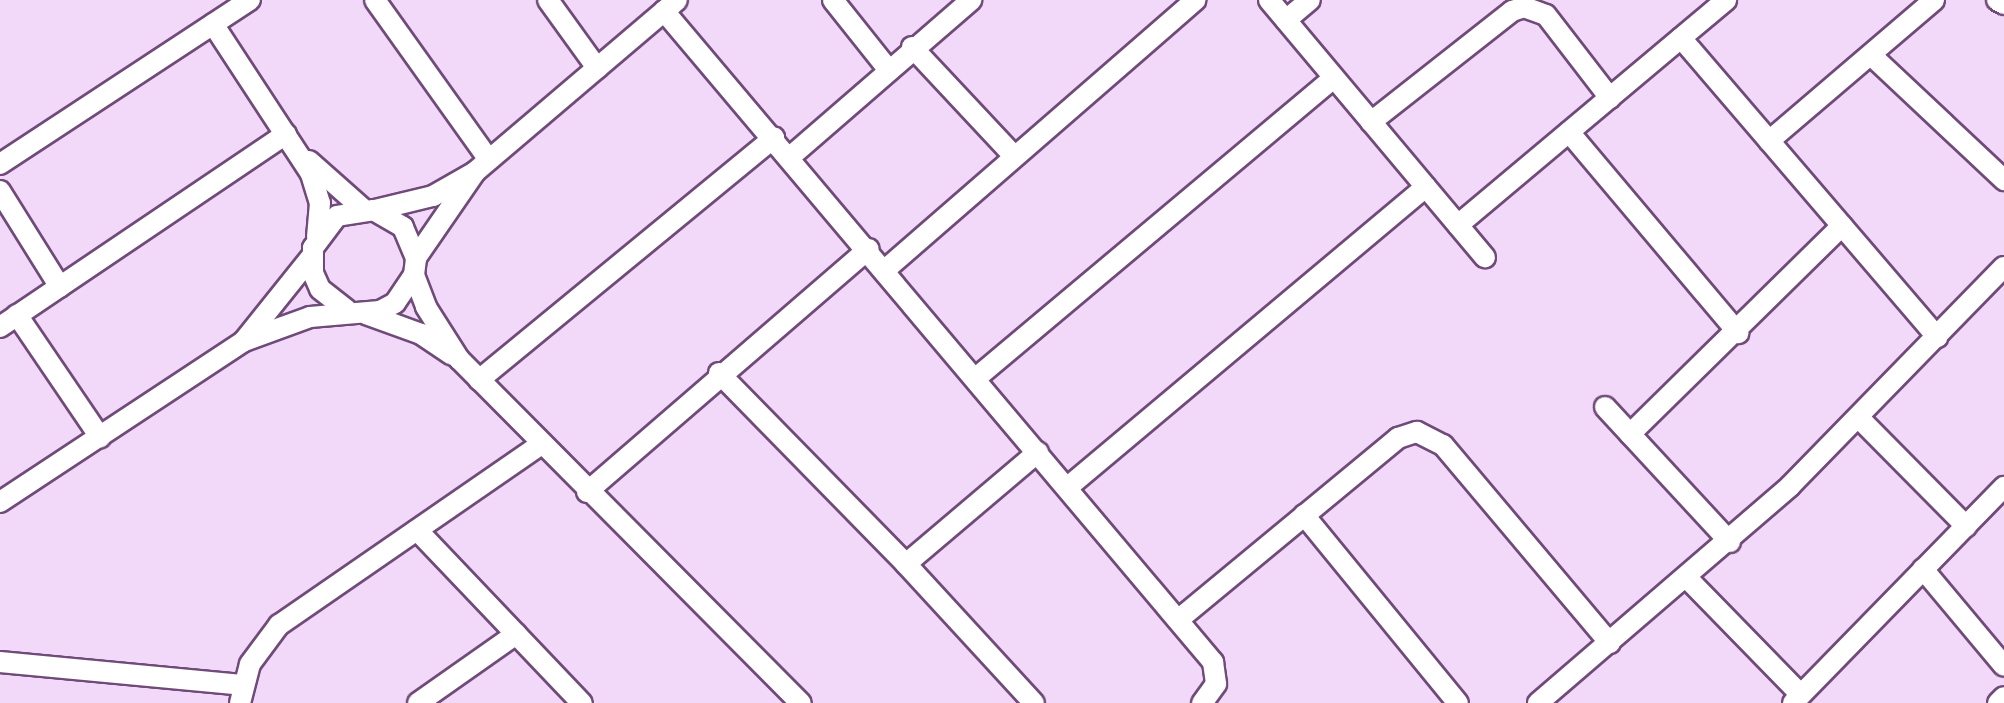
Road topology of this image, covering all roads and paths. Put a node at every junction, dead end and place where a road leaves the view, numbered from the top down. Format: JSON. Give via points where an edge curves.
{"nodes":[{"id":1,"x":250,"y":0,"type":"edge"},
{"id":2,"x":375,"y":0,"type":"edge"},
{"id":3,"x":548,"y":0,"type":"edge"},
{"id":4,"x":833,"y":0,"type":"edge"},
{"id":5,"x":1195,"y":0,"type":"edge"},
{"id":6,"x":1269,"y":0,"type":"edge"},
{"id":7,"x":1310,"y":0,"type":"edge"},
{"id":8,"x":1726,"y":0,"type":"edge"},
{"id":9,"x":1934,"y":0,"type":"edge"},
{"id":10,"x":1997,"y":0,"type":"edge"},
{"id":11,"x":966,"y":1,"type":"edge"},
{"id":12,"x":2004,"y":4,"type":"edge"},
{"id":13,"x":670,"y":6,"type":"edge"},
{"id":14,"x":1544,"y":6,"type":"edge"},
{"id":15,"x":1286,"y":20,"type":"junction"},
{"id":16,"x":213,"y":24,"type":"junction"},
{"id":17,"x":1681,"y":38,"type":"junction"},
{"id":18,"x":912,"y":47,"type":"junction"},
{"id":19,"x":1871,"y":55,"type":"junction"},
{"id":20,"x":597,"y":68,"type":"junction"},
{"id":21,"x":887,"y":68,"type":"junction"},
{"id":22,"x":1334,"y":78,"type":"junction"},
{"id":23,"x":1610,"y":98,"type":"junction"},
{"id":24,"x":1371,"y":122,"type":"junction"},
{"id":25,"x":1569,"y":132,"type":"junction"},
{"id":26,"x":774,"y":138,"type":"junction"},
{"id":27,"x":290,"y":140,"type":"junction"},
{"id":28,"x":1769,"y":141,"type":"junction"},
{"id":29,"x":1012,"y":154,"type":"junction"},
{"id":30,"x":790,"y":157,"type":"junction"},
{"id":31,"x":0,"y":164,"type":"edge"},
{"id":32,"x":482,"y":166,"type":"junction"},
{"id":33,"x":2004,"y":180,"type":"edge"},
{"id":34,"x":1426,"y":187,"type":"junction"},
{"id":35,"x":0,"y":191,"type":"edge"},
{"id":36,"x":368,"y":209,"type":"junction"},
{"id":37,"x":1458,"y":225,"type":"junction"},
{"id":38,"x":1842,"y":226,"type":"junction"},
{"id":39,"x":869,"y":249,"type":"junction"},
{"id":40,"x":313,"y":252,"type":"junction"},
{"id":41,"x":1485,"y":257,"type":"dead end"},
{"id":42,"x":415,"y":266,"type":"junction"},
{"id":43,"x":2004,"y":267,"type":"edge"},
{"id":44,"x":886,"y":269,"type":"junction"},
{"id":45,"x":60,"y":287,"type":"junction"},
{"id":46,"x":355,"y":312,"type":"junction"},
{"id":47,"x":9,"y":321,"type":"edge"},
{"id":48,"x":1738,"y":333,"type":"junction"},
{"id":49,"x":1937,"y":337,"type":"junction"},
{"id":50,"x":244,"y":341,"type":"junction"},
{"id":51,"x":459,"y":359,"type":"junction"},
{"id":52,"x":719,"y":373,"type":"junction"},
{"id":53,"x":976,"y":378,"type":"junction"},
{"id":54,"x":479,"y":380,"type":"junction"},
{"id":55,"x":1605,"y":407,"type":"dead end"},
{"id":56,"x":1860,"y":419,"type":"junction"},
{"id":57,"x":1630,"y":434,"type":"junction"},
{"id":58,"x":100,"y":437,"type":"junction"},
{"id":59,"x":541,"y":444,"type":"junction"},
{"id":60,"x":1038,"y":452,"type":"junction"},
{"id":61,"x":1068,"y":487,"type":"junction"},
{"id":62,"x":2004,"y":487,"type":"edge"},
{"id":63,"x":587,"y":492,"type":"junction"},
{"id":64,"x":0,"y":502,"type":"edge"},
{"id":65,"x":1304,"y":515,"type":"junction"},
{"id":66,"x":1966,"y":526,"type":"junction"},
{"id":67,"x":417,"y":530,"type":"junction"},
{"id":68,"x":1730,"y":542,"type":"junction"},
{"id":69,"x":906,"y":564,"type":"junction"},
{"id":70,"x":1923,"y":569,"type":"junction"},
{"id":71,"x":1687,"y":578,"type":"junction"},
{"id":72,"x":1178,"y":620,"type":"junction"},
{"id":73,"x":516,"y":634,"type":"junction"},
{"id":74,"x":1610,"y":643,"type":"junction"},
{"id":75,"x":0,"y":662,"type":"edge"},
{"id":76,"x":2004,"y":666,"type":"edge"},
{"id":77,"x":241,"y":694,"type":"edge"},
{"id":78,"x":2004,"y":697,"type":"edge"},
{"id":79,"x":1797,"y":699,"type":"edge"},
{"id":80,"x":418,"y":703,"type":"edge"},
{"id":81,"x":582,"y":703,"type":"edge"},
{"id":82,"x":801,"y":703,"type":"edge"},
{"id":83,"x":1034,"y":703,"type":"edge"},
{"id":84,"x":1202,"y":703,"type":"edge"},
{"id":85,"x":1458,"y":703,"type":"edge"},
{"id":86,"x":1538,"y":703,"type":"edge"},
{"id":87,"x":1998,"y":703,"type":"edge"}],
"edges":[{"from":1,"to":16,"type":"street"},
{"from":2,"to":32,"type":"street"},
{"from":3,"to":20,"type":"street"},
{"from":4,"to":21,"type":"street"},
{"from":5,"to":29,"type":"street"},
{"from":6,"to":15,"type":"street"},
{"from":7,"to":15,"type":"street"},
{"from":8,"to":17,"type":"street"},
{"from":9,"to":19,"type":"street"},
{"from":10,"to":12,"type":"street"},
{"from":11,"to":18,"type":"street"},
{"from":13,"to":20,"type":"street"},
{"from":13,"to":26,"type":"street"},
{"from":14,"to":23,"type":"street"},
{"from":14,"to":24,"type":"street","via":[[1512,11]]},
{"from":15,"to":22,"type":"street"},
{"from":16,"to":27,"type":"street"},
{"from":16,"to":31,"type":"street"},
{"from":17,"to":23,"type":"street"},
{"from":17,"to":28,"type":"street"},
{"from":18,"to":21,"type":"street"},
{"from":18,"to":29,"type":"street"},
{"from":19,"to":28,"type":"street"},
{"from":19,"to":33,"type":"street"},
{"from":20,"to":32,"type":"street"},
{"from":21,"to":30,"type":"street"},
{"from":22,"to":24,"type":"street"},
{"from":22,"to":53,"type":"street"},
{"from":23,"to":25,"type":"street"},
{"from":24,"to":34,"type":"street"},
{"from":25,"to":37,"type":"street"},
{"from":25,"to":48,"type":"street"},
{"from":26,"to":30,"type":"street"},
{"from":26,"to":54,"type":"street"},
{"from":27,"to":36,"type":"street"},
{"from":27,"to":40,"type":"street","via":[[317,188],[320,219]]},
{"from":27,"to":45,"type":"street"},
{"from":28,"to":38,"type":"street"},
{"from":29,"to":44,"type":"street"},
{"from":30,"to":39,"type":"street"},
{"from":32,"to":36,"type":"street","via":[[433,196]]},
{"from":32,"to":42,"type":"street"},
{"from":34,"to":37,"type":"street"},
{"from":34,"to":61,"type":"street"},
{"from":35,"to":45,"type":"street"},
{"from":36,"to":40,"type":"street","via":[[337,216]]},
{"from":36,"to":42,"type":"street","via":[[403,227]]},
{"from":37,"to":41,"type":"street"},
{"from":38,"to":48,"type":"street"},
{"from":38,"to":49,"type":"street"},
{"from":39,"to":44,"type":"street"},
{"from":39,"to":52,"type":"street"},
{"from":40,"to":46,"type":"street","via":[[320,289]]},
{"from":40,"to":50,"type":"street"},
{"from":42,"to":46,"type":"street","via":[[395,303]]},
{"from":42,"to":51,"type":"street","via":[[426,307]]},
{"from":43,"to":49,"type":"street"},
{"from":44,"to":53,"type":"street"},
{"from":45,"to":47,"type":"street"},
{"from":46,"to":50,"type":"street","via":[[283,325]]},
{"from":46,"to":51,"type":"street","via":[[421,334]]},
{"from":47,"to":58,"type":"street"},
{"from":48,"to":57,"type":"street"},
{"from":49,"to":56,"type":"street"},
{"from":50,"to":58,"type":"street"},
{"from":51,"to":54,"type":"street"},
{"from":52,"to":63,"type":"street"},
{"from":52,"to":69,"type":"street"},
{"from":53,"to":60,"type":"street"},
{"from":54,"to":59,"type":"street"},
{"from":55,"to":57,"type":"street"},
{"from":56,"to":66,"type":"street"},
{"from":56,"to":68,"type":"street"},
{"from":57,"to":68,"type":"street"},
{"from":58,"to":64,"type":"street"},
{"from":59,"to":63,"type":"street"},
{"from":59,"to":67,"type":"street"},
{"from":60,"to":61,"type":"street"},
{"from":60,"to":69,"type":"street"},
{"from":61,"to":72,"type":"street"},
{"from":62,"to":66,"type":"street"},
{"from":63,"to":82,"type":"street"},
{"from":65,"to":72,"type":"street"},
{"from":65,"to":74,"type":"street","via":[[1398,438],[1410,433],[1431,436]]},
{"from":65,"to":85,"type":"street"},
{"from":66,"to":70,"type":"street"},
{"from":67,"to":73,"type":"street"},
{"from":67,"to":77,"type":"street","via":[[279,625],[250,664]]},
{"from":68,"to":71,"type":"street"},
{"from":69,"to":83,"type":"street"},
{"from":70,"to":76,"type":"street"},
{"from":70,"to":79,"type":"street"},
{"from":71,"to":74,"type":"street"},
{"from":71,"to":79,"type":"street"},
{"from":72,"to":84,"type":"street","via":[[1216,669],[1216,684]]},
{"from":73,"to":80,"type":"street"},
{"from":73,"to":81,"type":"street"},
{"from":74,"to":86,"type":"street"},
{"from":75,"to":77,"type":"street"},
{"from":78,"to":87,"type":"street"}]}
